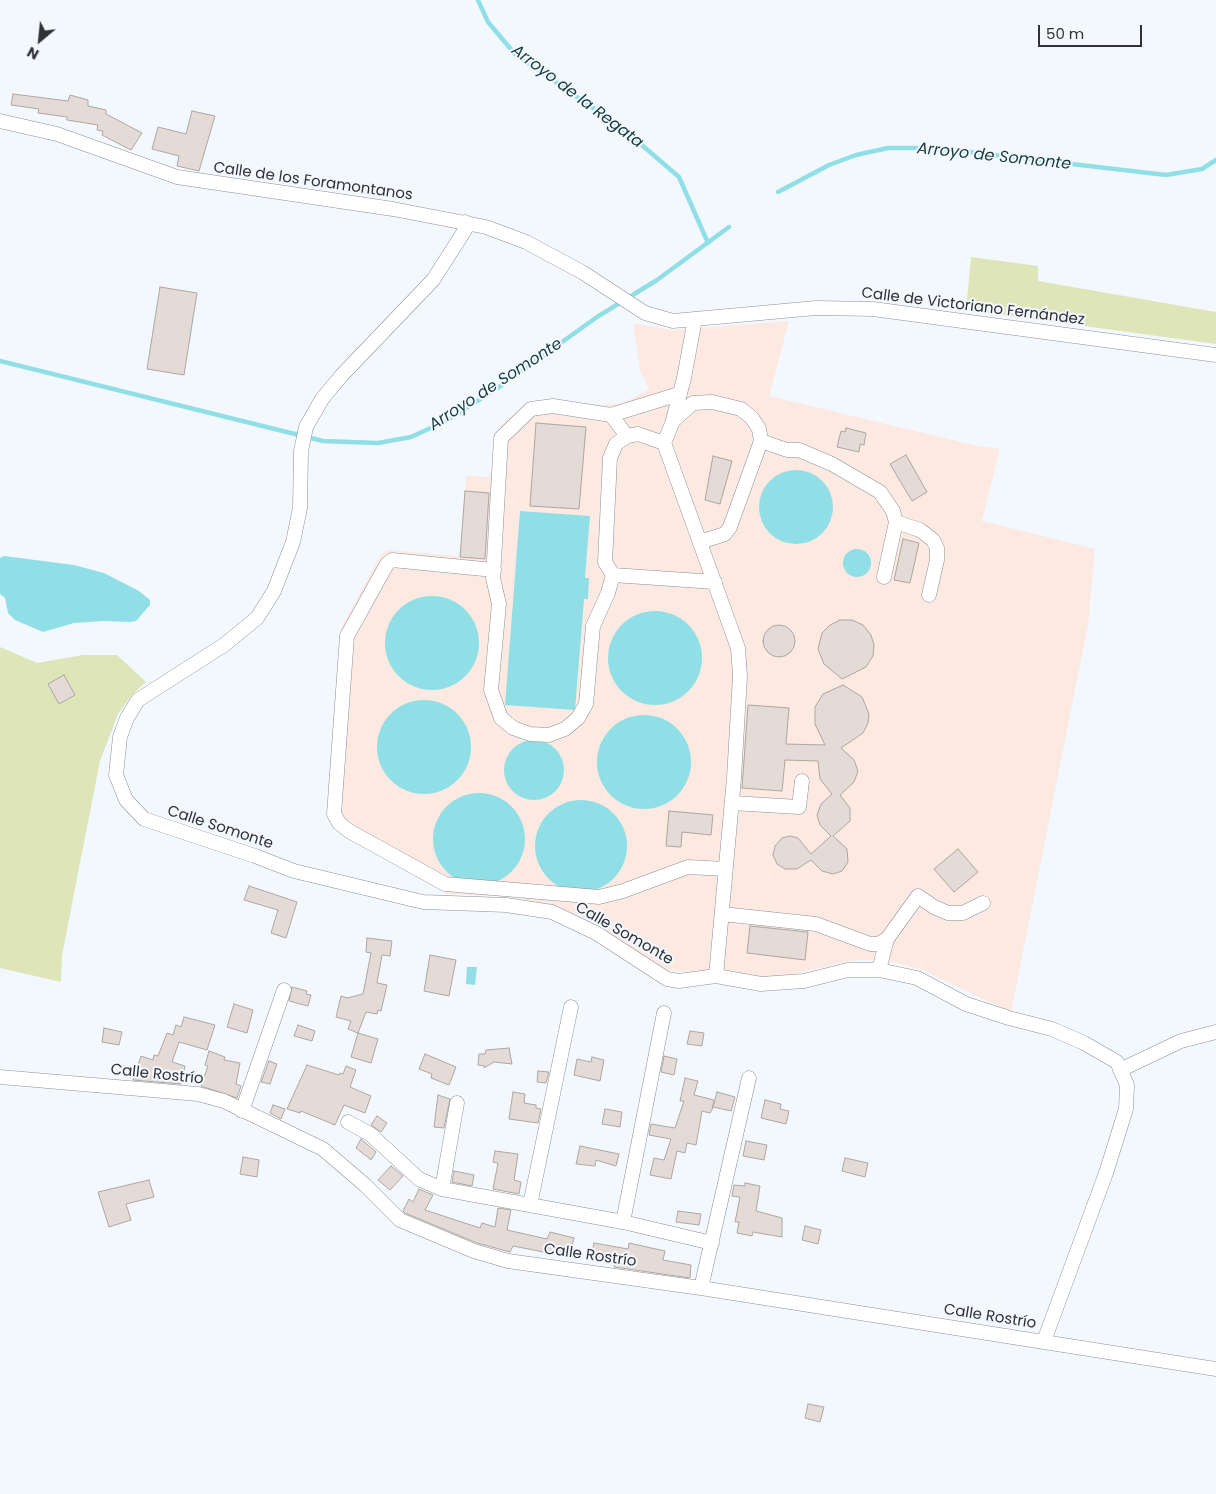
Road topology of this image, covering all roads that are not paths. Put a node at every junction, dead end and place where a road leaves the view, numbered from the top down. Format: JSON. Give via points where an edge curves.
{"nodes":[{"id":1,"x":0,"y":121,"type":"edge"},
{"id":2,"x":465,"y":222,"type":"junction"},
{"id":3,"x":612,"y":293,"type":"joint"},
{"id":4,"x":695,"y":319,"type":"junction"},
{"id":5,"x":1216,"y":355,"type":"edge"},
{"id":6,"x":679,"y":394,"type":"junction"},
{"id":7,"x":611,"y":415,"type":"junction"},
{"id":8,"x":673,"y":421,"type":"junction"},
{"id":9,"x":627,"y":436,"type":"junction"},
{"id":10,"x":761,"y":441,"type":"junction"},
{"id":11,"x":664,"y":443,"type":"junction"},
{"id":12,"x":896,"y":522,"type":"junction"},
{"id":13,"x":700,"y":542,"type":"junction"},
{"id":14,"x":494,"y":570,"type":"junction"},
{"id":15,"x":613,"y":575,"type":"junction"},
{"id":16,"x":884,"y":577,"type":"dead end"},
{"id":17,"x":715,"y":582,"type":"junction"},
{"id":18,"x":929,"y":596,"type":"dead end"},
{"id":19,"x":802,"y":781,"type":"dead end"},
{"id":20,"x":732,"y":804,"type":"junction"},
{"id":21,"x":725,"y":869,"type":"junction"},
{"id":22,"x":983,"y":903,"type":"dead end"},
{"id":23,"x":722,"y":914,"type":"junction"},
{"id":24,"x":887,"y":939,"type":"junction"},
{"id":25,"x":879,"y":970,"type":"junction"},
{"id":26,"x":716,"y":976,"type":"junction"},
{"id":27,"x":284,"y":990,"type":"dead end"},
{"id":28,"x":571,"y":1007,"type":"dead end"},
{"id":29,"x":664,"y":1013,"type":"dead end"},
{"id":30,"x":1216,"y":1032,"type":"edge"},
{"id":31,"x":1120,"y":1070,"type":"junction"},
{"id":32,"x":0,"y":1077,"type":"edge"},
{"id":33,"x":749,"y":1078,"type":"dead end"},
{"id":34,"x":456,"y":1104,"type":"dead end"},
{"id":35,"x":242,"y":1111,"type":"junction"},
{"id":36,"x":348,"y":1122,"type":"dead end"},
{"id":37,"x":442,"y":1189,"type":"junction"},
{"id":38,"x":530,"y":1205,"type":"junction"},
{"id":39,"x":623,"y":1222,"type":"junction"},
{"id":40,"x":712,"y":1243,"type":"junction"},
{"id":41,"x":701,"y":1288,"type":"junction"},
{"id":42,"x":1044,"y":1341,"type":"junction"},
{"id":43,"x":1216,"y":1369,"type":"edge"}],
"edges":[{"from":1,"to":2,"type":"street","name":"Calle de los Foramontanos","via":[[57,134],[177,177]]},
{"from":2,"to":3,"type":"street","name":"Calle de los Foramontanos","via":[[526,242],[582,272]]},
{"from":2,"to":26,"type":"street","name":"Calle Somonte","via":[[465,230],[433,280],[342,375],[322,399],[306,427],[301,451],[300,508],[293,542],[274,590],[257,618],[224,645],[138,700],[120,737],[116,775],[130,805],[144,819],[294,871],[423,902],[506,905],[552,912],[596,933],[667,979],[679,981]]},
{"from":3,"to":4,"type":"street","name":"Calle de Victoriano Fernández","via":[[645,313],[673,320]]},
{"from":4,"to":5,"type":"street","name":"Calle de Victoriano Fernández","via":[[816,308],[873,309]]},
{"from":4,"to":6,"type":"street"},
{"from":6,"to":7,"type":"street"},
{"from":6,"to":8,"type":"street"},
{"from":7,"to":9,"type":"street"},
{"from":7,"to":14,"type":"street","via":[[553,406],[531,409],[502,438]]},
{"from":8,"to":10,"type":"street","via":[[693,403],[727,404],[752,418],[759,429]]},
{"from":8,"to":11,"type":"street"},
{"from":9,"to":11,"type":"street","via":[[638,434]]},
{"from":9,"to":15,"type":"street","via":[[616,444],[610,458],[605,562]]},
{"from":10,"to":12,"type":"street","via":[[787,450],[799,450],[867,483],[889,503]]},
{"from":10,"to":13,"type":"street","via":[[730,527],[725,534]]},
{"from":11,"to":13,"type":"street"},
{"from":12,"to":16,"type":"street"},
{"from":12,"to":18,"type":"street","via":[[920,530],[933,540],[937,548]]},
{"from":13,"to":17,"type":"street"},
{"from":14,"to":15,"type":"street","via":[[499,604],[491,690],[501,718],[513,728],[530,734],[549,734],[565,729],[578,718],[586,704],[593,626]]},
{"from":14,"to":21,"type":"street","via":[[392,560],[387,564],[346,636],[334,814],[339,823],[445,884],[453,885],[599,897],[688,866]]},
{"from":15,"to":17,"type":"street"},
{"from":17,"to":20,"type":"street","via":[[738,648],[740,676]]},
{"from":19,"to":20,"type":"street","via":[[799,807]]},
{"from":20,"to":21,"type":"street"},
{"from":21,"to":23,"type":"street"},
{"from":22,"to":24,"type":"street","via":[[963,913],[948,912],[918,896]]},
{"from":23,"to":24,"type":"street","via":[[816,924],[870,944]]},
{"from":23,"to":26,"type":"street"},
{"from":24,"to":25,"type":"street"},
{"from":25,"to":26,"type":"street","name":"Calle Somonte","via":[[848,970],[804,982],[761,984]]},
{"from":25,"to":31,"type":"street","name":"Calle Somonte","via":[[917,978],[966,1004],[1052,1029],[1117,1062]]},
{"from":27,"to":35,"type":"street"},
{"from":28,"to":38,"type":"street"},
{"from":29,"to":39,"type":"street"},
{"from":30,"to":31,"type":"street","via":[[1182,1041]]},
{"from":31,"to":42,"type":"street","via":[[1127,1085],[1126,1109]]},
{"from":32,"to":35,"type":"street","name":"Calle Rostrío","via":[[198,1094]]},
{"from":33,"to":40,"type":"street"},
{"from":34,"to":37,"type":"street"},
{"from":35,"to":41,"type":"street","name":"Calle Rostrío","via":[[322,1149],[400,1220],[474,1251],[508,1261]]},
{"from":36,"to":37,"type":"street","via":[[370,1134],[419,1179]]},
{"from":37,"to":38,"type":"street"},
{"from":38,"to":39,"type":"street"},
{"from":39,"to":40,"type":"street"},
{"from":40,"to":41,"type":"street"},
{"from":41,"to":42,"type":"street","name":"Calle Rostrío"},
{"from":42,"to":43,"type":"street","name":"Calle Rostrío"}]}
